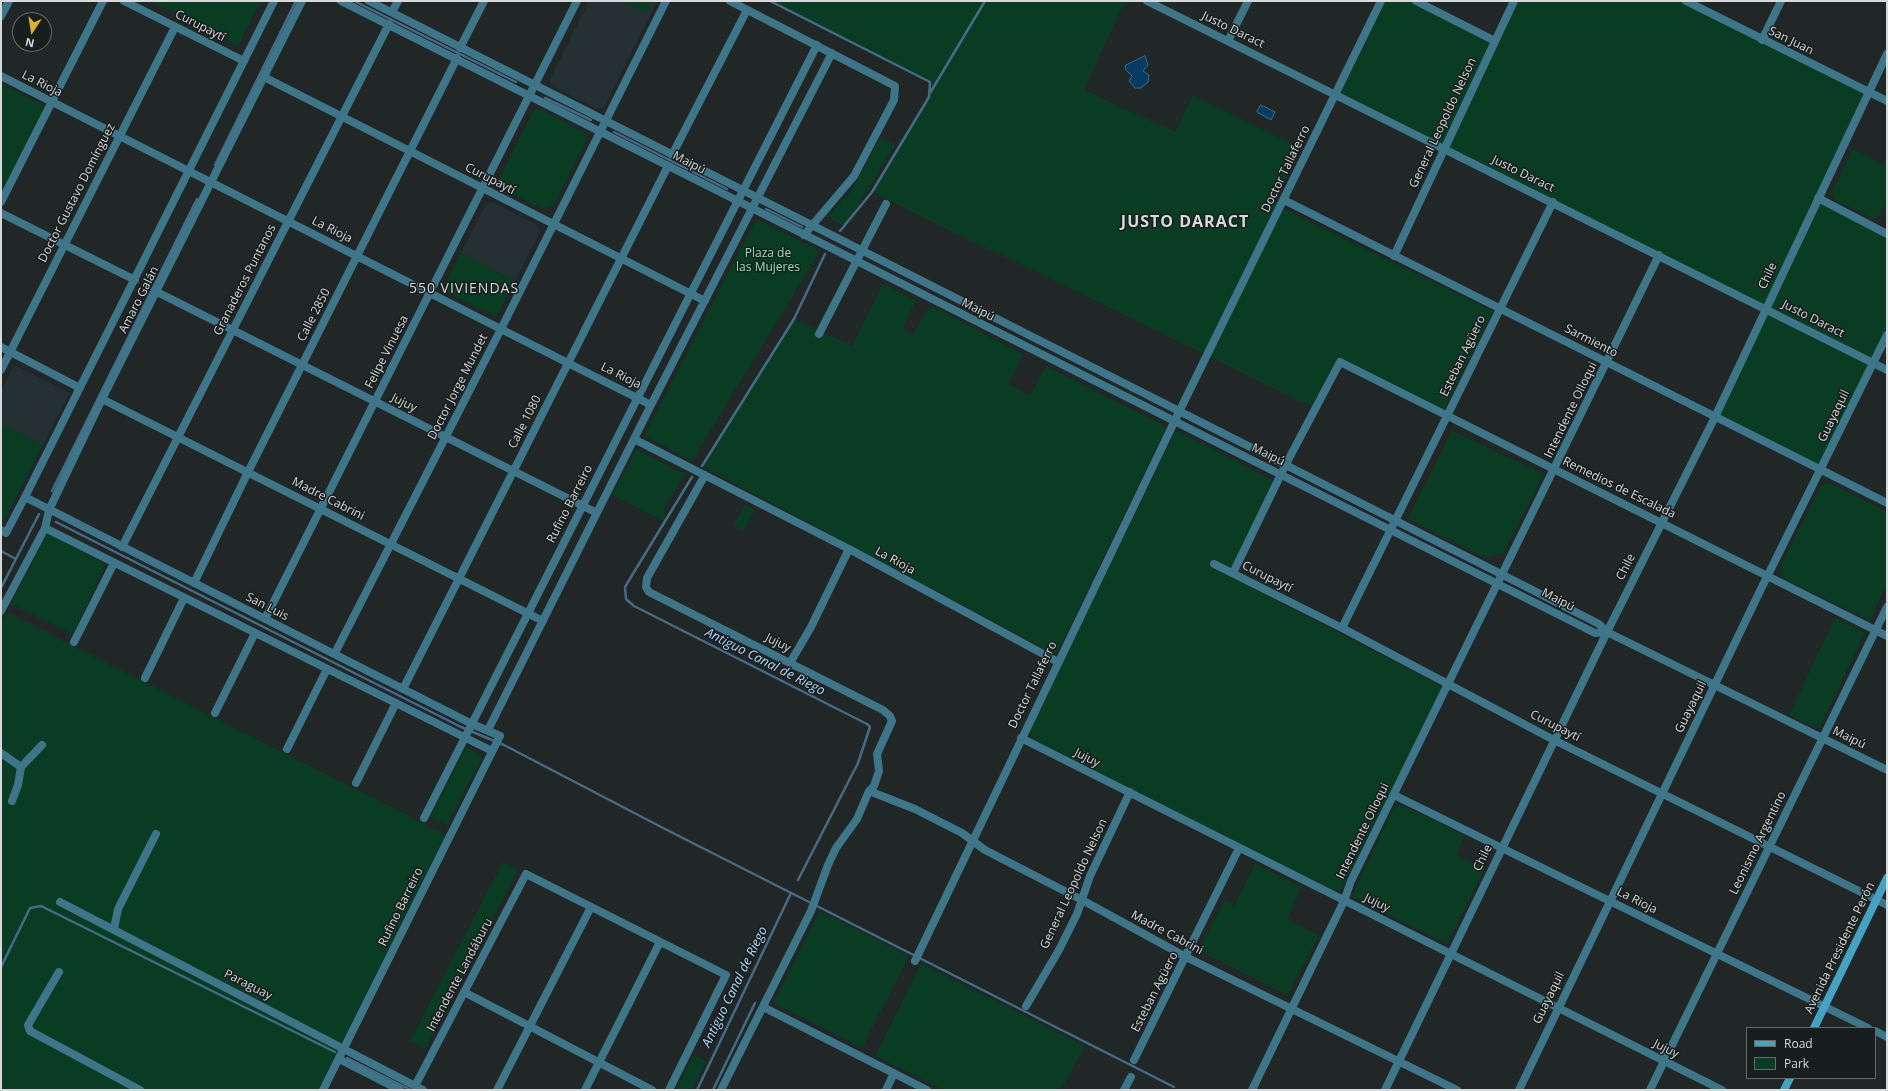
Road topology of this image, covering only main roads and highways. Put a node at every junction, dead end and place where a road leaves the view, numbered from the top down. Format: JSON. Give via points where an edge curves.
{"nodes":[{"id":1,"x":1887,"y":878,"type":"edge"},
{"id":2,"x":1814,"y":1027,"type":"edge"},
{"id":3,"x":1790,"y":1079,"type":"edge"},
{"id":4,"x":1784,"y":1090,"type":"edge"}],
"edges":[{"from":1,"to":2,"type":"main road","name":"Avenida Presidente Perón"},
{"from":3,"to":4,"type":"main road"}]}
